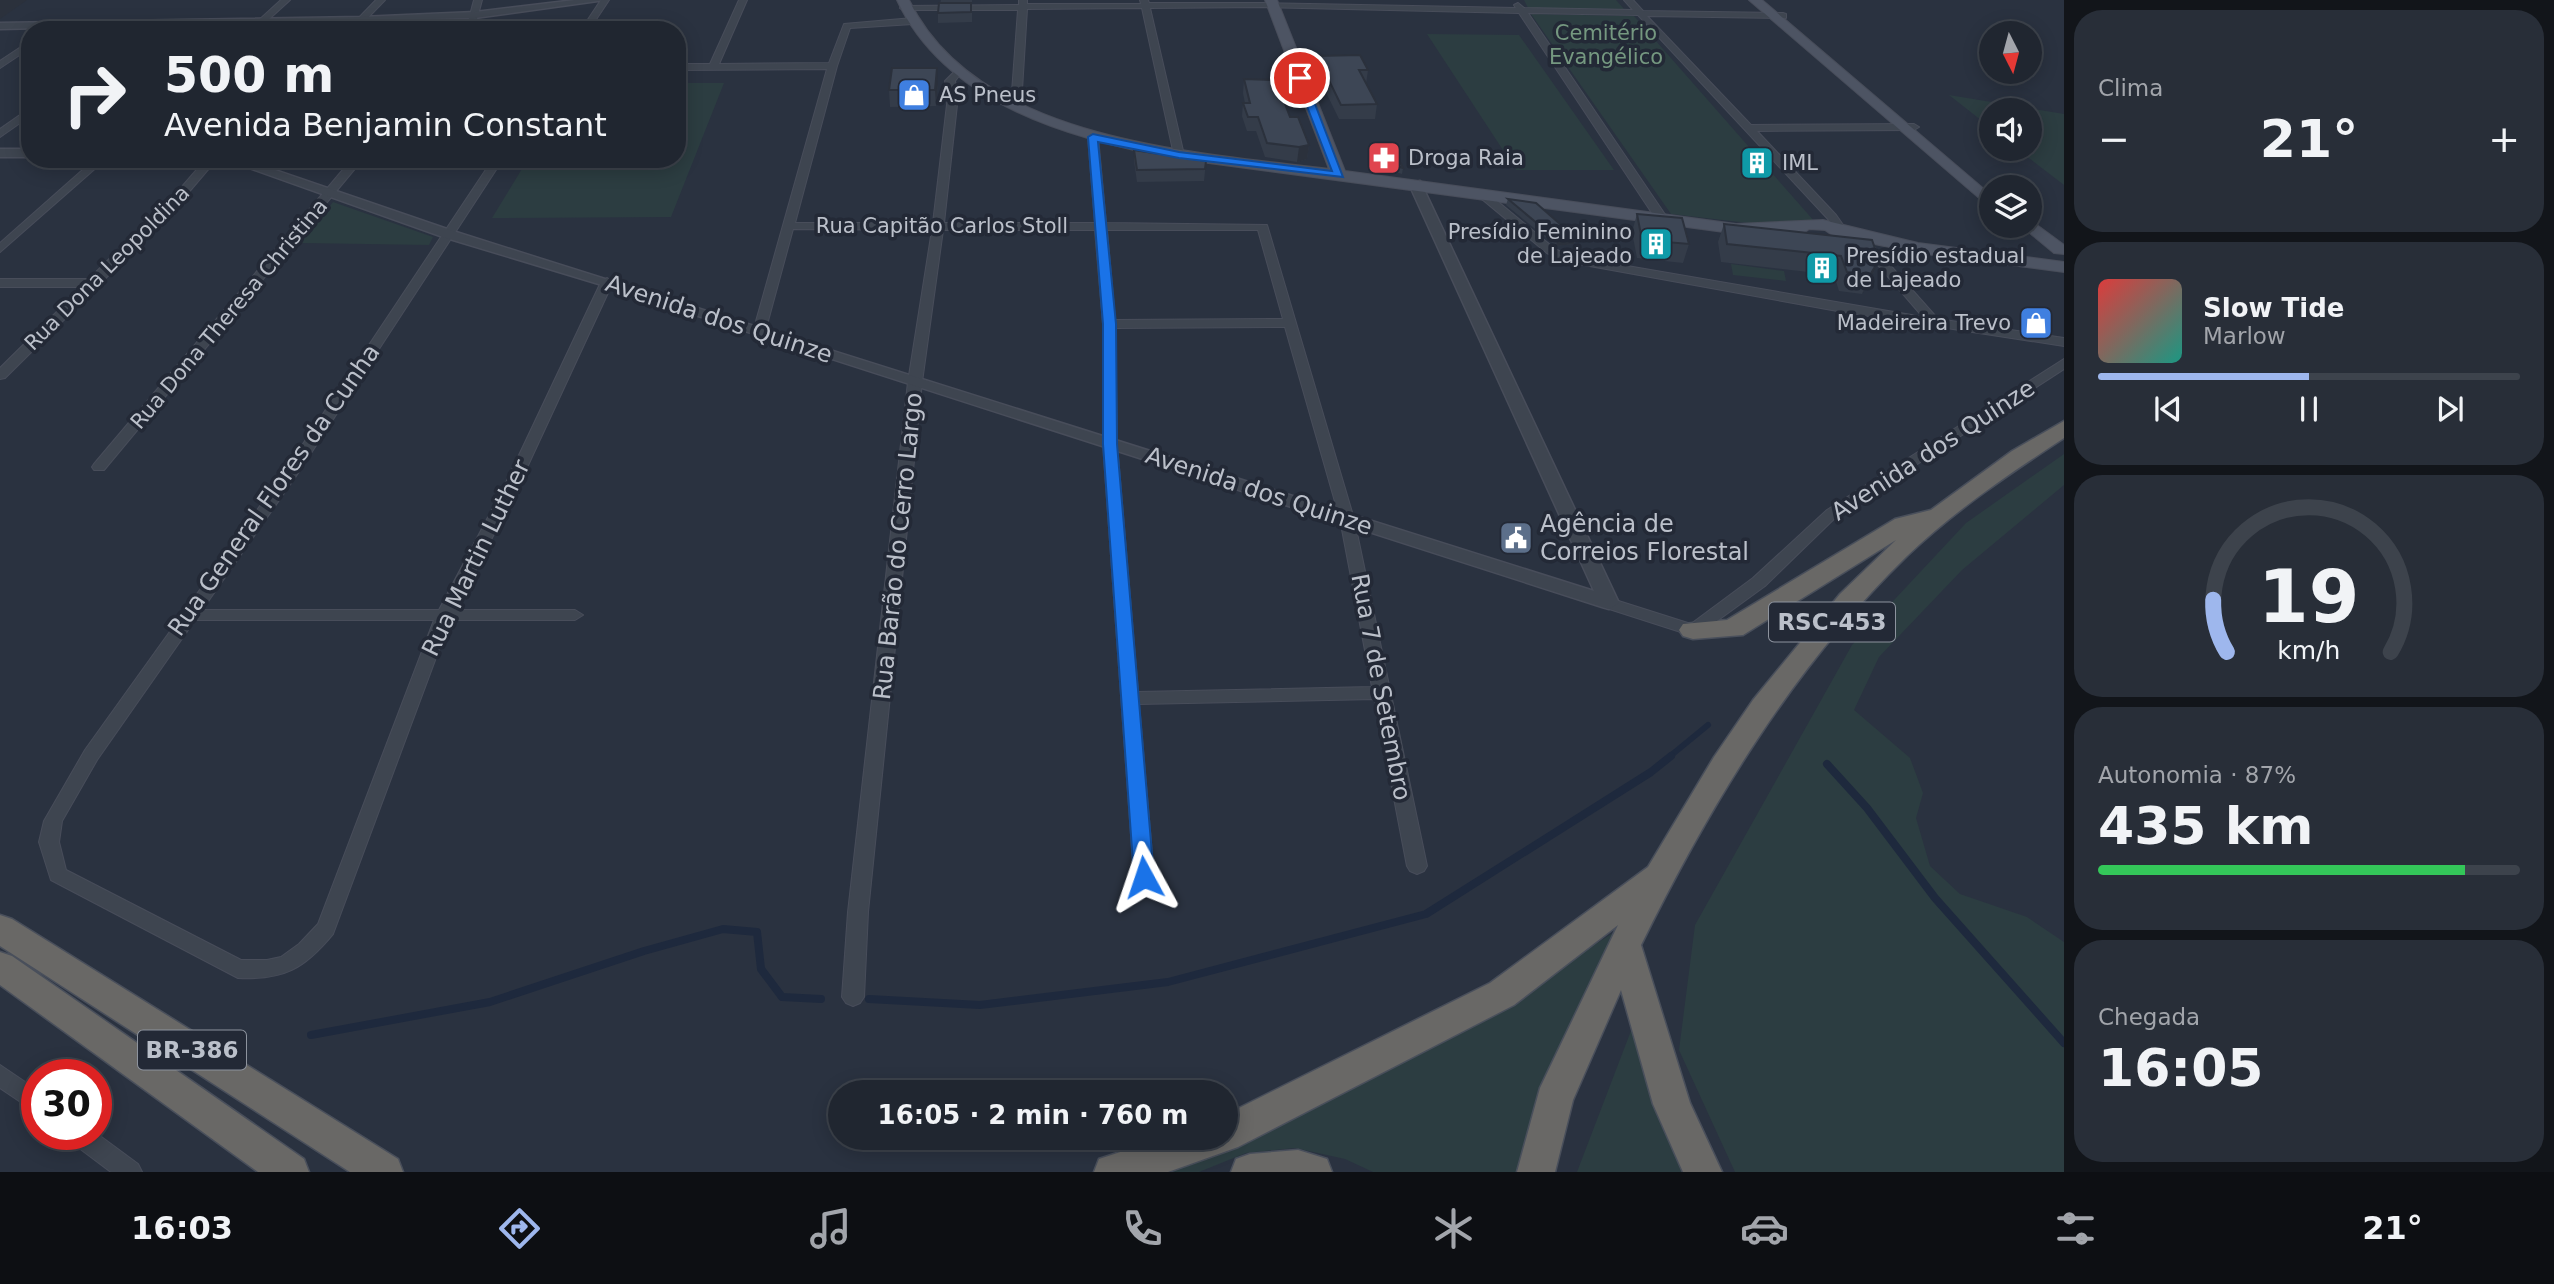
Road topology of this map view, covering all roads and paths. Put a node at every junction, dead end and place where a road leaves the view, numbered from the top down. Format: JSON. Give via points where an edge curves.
{"nodes":[{"id":1,"x":286,"y":0,"type":"edge"},
{"id":2,"x":381,"y":0,"type":"edge"},
{"id":3,"x":478,"y":0,"type":"edge"},
{"id":4,"x":600,"y":0,"type":"edge"},
{"id":5,"x":605,"y":0,"type":"edge"},
{"id":6,"x":743,"y":0,"type":"edge"},
{"id":7,"x":1515,"y":0,"type":"edge"},
{"id":8,"x":1628,"y":0,"type":"edge"},
{"id":9,"x":1755,"y":0,"type":"edge"},
{"id":10,"x":1765,"y":0,"type":"edge"},
{"id":11,"x":1023,"y":2,"type":"edge"},
{"id":12,"x":1144,"y":2,"type":"edge"},
{"id":13,"x":1267,"y":3,"type":"edge"},
{"id":14,"x":904,"y":4,"type":"edge"},
{"id":15,"x":1418,"y":4,"type":"edge"},
{"id":16,"x":1521,"y":11,"type":"junction"},
{"id":17,"x":1643,"y":14,"type":"junction"},
{"id":18,"x":475,"y":15,"type":"junction"},
{"id":19,"x":1778,"y":16,"type":"junction"},
{"id":20,"x":362,"y":20,"type":"junction"},
{"id":21,"x":262,"y":21,"type":"edge"},
{"id":22,"x":347,"y":21,"type":"edge"},
{"id":23,"x":473,"y":21,"type":"edge"},
{"id":24,"x":590,"y":21,"type":"edge"},
{"id":25,"x":0,"y":26,"type":"edge"},
{"id":26,"x":918,"y":26,"type":"junction"},
{"id":27,"x":21,"y":27,"type":"edge"},
{"id":28,"x":21,"y":50,"type":"edge"},
{"id":29,"x":0,"y":65,"type":"edge"},
{"id":30,"x":832,"y":66,"type":"junction"},
{"id":31,"x":686,"y":67,"type":"edge"},
{"id":32,"x":713,"y":67,"type":"junction"},
{"id":33,"x":969,"y":73,"type":"junction"},
{"id":34,"x":1017,"y":104,"type":"junction"},
{"id":35,"x":21,"y":118,"type":"edge"},
{"id":36,"x":1908,"y":127,"type":"junction"},
{"id":37,"x":1748,"y":128,"type":"junction"},
{"id":38,"x":0,"y":134,"type":"edge"},
{"id":39,"x":1093,"y":137,"type":"junction"},
{"id":40,"x":0,"y":153,"type":"edge"},
{"id":41,"x":21,"y":153,"type":"edge"},
{"id":42,"x":1179,"y":155,"type":"junction"},
{"id":43,"x":91,"y":168,"type":"edge"},
{"id":44,"x":203,"y":168,"type":"edge"},
{"id":45,"x":257,"y":168,"type":"edge"},
{"id":46,"x":351,"y":168,"type":"edge"},
{"id":47,"x":492,"y":168,"type":"edge"},
{"id":48,"x":1332,"y":174,"type":"junction"},
{"id":49,"x":1979,"y":182,"type":"edge"},
{"id":50,"x":1415,"y":184,"type":"junction"},
{"id":51,"x":1481,"y":192,"type":"junction"},
{"id":52,"x":1979,"y":192,"type":"edge"},
{"id":53,"x":331,"y":193,"type":"junction"},
{"id":54,"x":1662,"y":219,"type":"junction"},
{"id":55,"x":789,"y":226,"type":"junction"},
{"id":56,"x":1099,"y":226,"type":"junction"},
{"id":57,"x":939,"y":227,"type":"junction"},
{"id":58,"x":1263,"y":227,"type":"joint"},
{"id":59,"x":448,"y":234,"type":"junction"},
{"id":60,"x":1802,"y":234,"type":"joint"},
{"id":61,"x":2042,"y":237,"type":"edge"},
{"id":62,"x":1842,"y":238,"type":"junction"},
{"id":63,"x":2035,"y":238,"type":"edge"},
{"id":64,"x":1869,"y":243,"type":"junction"},
{"id":65,"x":0,"y":249,"type":"edge"},
{"id":66,"x":2058,"y":254,"type":"edge"},
{"id":67,"x":2064,"y":272,"type":"edge"},
{"id":68,"x":607,"y":282,"type":"junction"},
{"id":69,"x":0,"y":283,"type":"edge"},
{"id":70,"x":94,"y":283,"type":"junction"},
{"id":71,"x":1290,"y":323,"type":"junction"},
{"id":72,"x":1935,"y":323,"type":"junction"},
{"id":73,"x":1109,"y":324,"type":"junction"},
{"id":74,"x":759,"y":332,"type":"junction"},
{"id":75,"x":2064,"y":342,"type":"edge"},
{"id":76,"x":2064,"y":363,"type":"edge"},
{"id":77,"x":0,"y":375,"type":"edge"},
{"id":78,"x":915,"y":382,"type":"junction"},
{"id":79,"x":2064,"y":428,"type":"edge"},
{"id":80,"x":1110,"y":444,"type":"junction"},
{"id":81,"x":99,"y":467,"type":"dead end"},
{"id":82,"x":1945,"y":510,"type":"junction"},
{"id":83,"x":1348,"y":519,"type":"junction"},
{"id":84,"x":1609,"y":603,"type":"junction"},
{"id":85,"x":188,"y":615,"type":"junction"},
{"id":86,"x":575,"y":615,"type":"dead end"},
{"id":87,"x":443,"y":617,"type":"junction"},
{"id":88,"x":1693,"y":630,"type":"junction"},
{"id":89,"x":1383,"y":693,"type":"junction"},
{"id":90,"x":1128,"y":698,"type":"junction"},
{"id":91,"x":1417,"y":866,"type":"dead end"},
{"id":92,"x":1662,"y":873,"type":"junction"},
{"id":93,"x":1144,"y":877,"type":"dead end"},
{"id":94,"x":0,"y":929,"type":"edge"},
{"id":95,"x":1624,"y":943,"type":"junction"},
{"id":96,"x":305,"y":953,"type":"joint"},
{"id":97,"x":0,"y":966,"type":"edge"},
{"id":98,"x":853,"y":997,"type":"dead end"},
{"id":99,"x":0,"y":1075,"type":"edge"},
{"id":100,"x":21,"y":1090,"type":"edge"},
{"id":101,"x":1238,"y":1127,"type":"edge"},
{"id":102,"x":100,"y":1150,"type":"edge"},
{"id":103,"x":1180,"y":1150,"type":"edge"},
{"id":104,"x":286,"y":1170,"type":"edge"},
{"id":105,"x":130,"y":1172,"type":"edge"},
{"id":106,"x":384,"y":1172,"type":"edge"},
{"id":107,"x":1113,"y":1172,"type":"edge"},
{"id":108,"x":1250,"y":1172,"type":"edge"},
{"id":109,"x":1314,"y":1172,"type":"edge"},
{"id":110,"x":1536,"y":1172,"type":"edge"},
{"id":111,"x":1703,"y":1172,"type":"edge"}],
"edges":[{"from":1,"to":21,"type":"street"},
{"from":2,"to":20,"type":"street"},
{"from":3,"to":18,"type":"street"},
{"from":4,"to":18,"type":"street"},
{"from":5,"to":24,"type":"street"},
{"from":6,"to":32,"type":"street"},
{"from":7,"to":16,"type":"street"},
{"from":8,"to":17,"type":"street"},
{"from":9,"to":19,"type":"main road"},
{"from":10,"to":19,"type":"main road"},
{"from":11,"to":12,"type":"street"},
{"from":11,"to":14,"type":"street"},
{"from":11,"to":34,"type":"street"},
{"from":12,"to":13,"type":"street"},
{"from":12,"to":42,"type":"street"},
{"from":13,"to":15,"type":"street"},
{"from":13,"to":48,"type":"main road"},
{"from":14,"to":26,"type":"main road"},
{"from":15,"to":16,"type":"street"},
{"from":16,"to":17,"type":"street"},
{"from":16,"to":54,"type":"street"},
{"from":17,"to":19,"type":"street"},
{"from":17,"to":37,"type":"street"},
{"from":18,"to":20,"type":"street"},
{"from":18,"to":23,"type":"street"},
{"from":19,"to":36,"type":"main road"},
{"from":20,"to":22,"type":"street"},
{"from":25,"to":27,"type":"street"},
{"from":26,"to":30,"type":"street","via":[[849,24]]},
{"from":26,"to":33,"type":"main road"},
{"from":28,"to":29,"type":"street"},
{"from":30,"to":32,"type":"street"},
{"from":30,"to":55,"type":"street"},
{"from":31,"to":32,"type":"street"},
{"from":33,"to":34,"type":"main road"},
{"from":33,"to":57,"type":"street","name":"Rua Barão do Cerro Largo","via":[[953,96]]},
{"from":34,"to":39,"type":"main road"},
{"from":35,"to":38,"type":"street"},
{"from":36,"to":37,"type":"street"},
{"from":36,"to":49,"type":"main road"},
{"from":36,"to":52,"type":"main road"},
{"from":37,"to":62,"type":"street","via":[[1832,217]]},
{"from":39,"to":42,"type":"main road"},
{"from":39,"to":56,"type":"street"},
{"from":40,"to":41,"type":"street"},
{"from":42,"to":48,"type":"main road"},
{"from":43,"to":65,"type":"street"},
{"from":44,"to":70,"type":"street","name":"Rua Dona Leopoldina"},
{"from":45,"to":53,"type":"street","name":"Avenida dos Quinze"},
{"from":46,"to":53,"type":"street","name":"Rua Dona Theresa Christina"},
{"from":47,"to":59,"type":"street","name":"Rua General Flores da Cunha"},
{"from":48,"to":50,"type":"main road"},
{"from":50,"to":51,"type":"main road"},
{"from":50,"to":84,"type":"street"},
{"from":51,"to":54,"type":"main road"},
{"from":51,"to":72,"type":"street","via":[[1566,259]]},
{"from":53,"to":59,"type":"street","name":"Avenida dos Quinze"},
{"from":53,"to":81,"type":"street","name":"Rua Dona Theresa Christina"},
{"from":54,"to":60,"type":"main road"},
{"from":55,"to":57,"type":"street","name":"Rua Capitão Carlos Stoll"},
{"from":55,"to":74,"type":"street"},
{"from":56,"to":57,"type":"street","name":"Rua Capitão Carlos Stoll"},
{"from":56,"to":58,"type":"street","name":"Rua Capitão Carlos Stoll"},
{"from":56,"to":73,"type":"street"},
{"from":57,"to":78,"type":"street","name":"Rua Barão do Cerro Largo"},
{"from":58,"to":71,"type":"street","name":"Rua 7 de Setembro"},
{"from":59,"to":68,"type":"street","name":"Avenida dos Quinze"},
{"from":59,"to":85,"type":"street","name":"Rua General Flores da Cunha","via":[[289,476]]},
{"from":60,"to":62,"type":"main road","via":[[1813,224]]},
{"from":61,"to":66,"type":"main road"},
{"from":62,"to":64,"type":"main road"},
{"from":63,"to":66,"type":"main road"},
{"from":64,"to":66,"type":"main road"},
{"from":64,"to":66,"type":"main road","via":[[1890,239]]},
{"from":64,"to":67,"type":"main road"},
{"from":64,"to":72,"type":"street"},
{"from":68,"to":74,"type":"street","name":"Avenida dos Quinze"},
{"from":68,"to":87,"type":"street","name":"Rua Martin Luther","via":[[510,489]]},
{"from":69,"to":70,"type":"street"},
{"from":70,"to":77,"type":"street","name":"Rua Dona Leopoldina"},
{"from":71,"to":73,"type":"street"},
{"from":71,"to":83,"type":"street","name":"Rua 7 de Setembro"},
{"from":72,"to":75,"type":"street"},
{"from":73,"to":80,"type":"street"},
{"from":74,"to":78,"type":"street","name":"Avenida dos Quinze"},
{"from":76,"to":88,"type":"street","name":"Avenida dos Quinze","via":[[1832,513],[1759,583]]},
{"from":78,"to":80,"type":"street","name":"Avenida dos Quinze"},
{"from":78,"to":98,"type":"street","name":"Rua Barão do Cerro Largo","via":[[858,912]]},
{"from":79,"to":82,"type":"highway","number":"RSC-453"},
{"from":80,"to":83,"type":"street","name":"Avenida dos Quinze"},
{"from":80,"to":90,"type":"street"},
{"from":82,"to":88,"type":"highway","via":[[1904,524],[1733,629]]},
{"from":82,"to":92,"type":"highway","number":"RSC-453","via":[[1896,553],[1831,624],[1749,727]]},
{"from":83,"to":84,"type":"street","name":"Avenida dos Quinze"},
{"from":83,"to":89,"type":"street","name":"Rua 7 de Setembro"},
{"from":84,"to":88,"type":"street","name":"Avenida dos Quinze"},
{"from":85,"to":87,"type":"street"},
{"from":85,"to":96,"type":"street","name":"Rua General Flores da Cunha","via":[[92,755],[53,821],[49,842],[58,875],[238,970],[267,972]]},
{"from":86,"to":87,"type":"street"},
{"from":87,"to":96,"type":"street","name":"Rua Martin Luther","via":[[326,928]]},
{"from":89,"to":90,"type":"street"},
{"from":89,"to":91,"type":"street","name":"Rua 7 de Setembro"},
{"from":90,"to":93,"type":"street"},
{"from":92,"to":95,"type":"highway","number":"RSC-453"},
{"from":92,"to":101,"type":"highway","via":[[1502,995]]},
{"from":94,"to":106,"type":"highway","number":"BR-386"},
{"from":95,"to":110,"type":"highway","number":"RSC-453","via":[[1554,1100]]},
{"from":95,"to":111,"type":"highway","via":[[1672,1104]]},
{"from":97,"to":104,"type":"highway","number":"BR-386"},
{"from":99,"to":100,"type":"street"},
{"from":102,"to":105,"type":"street"},
{"from":103,"to":107,"type":"highway"},
{"from":108,"to":109,"type":"highway","via":[[1298,1168]]}]}
